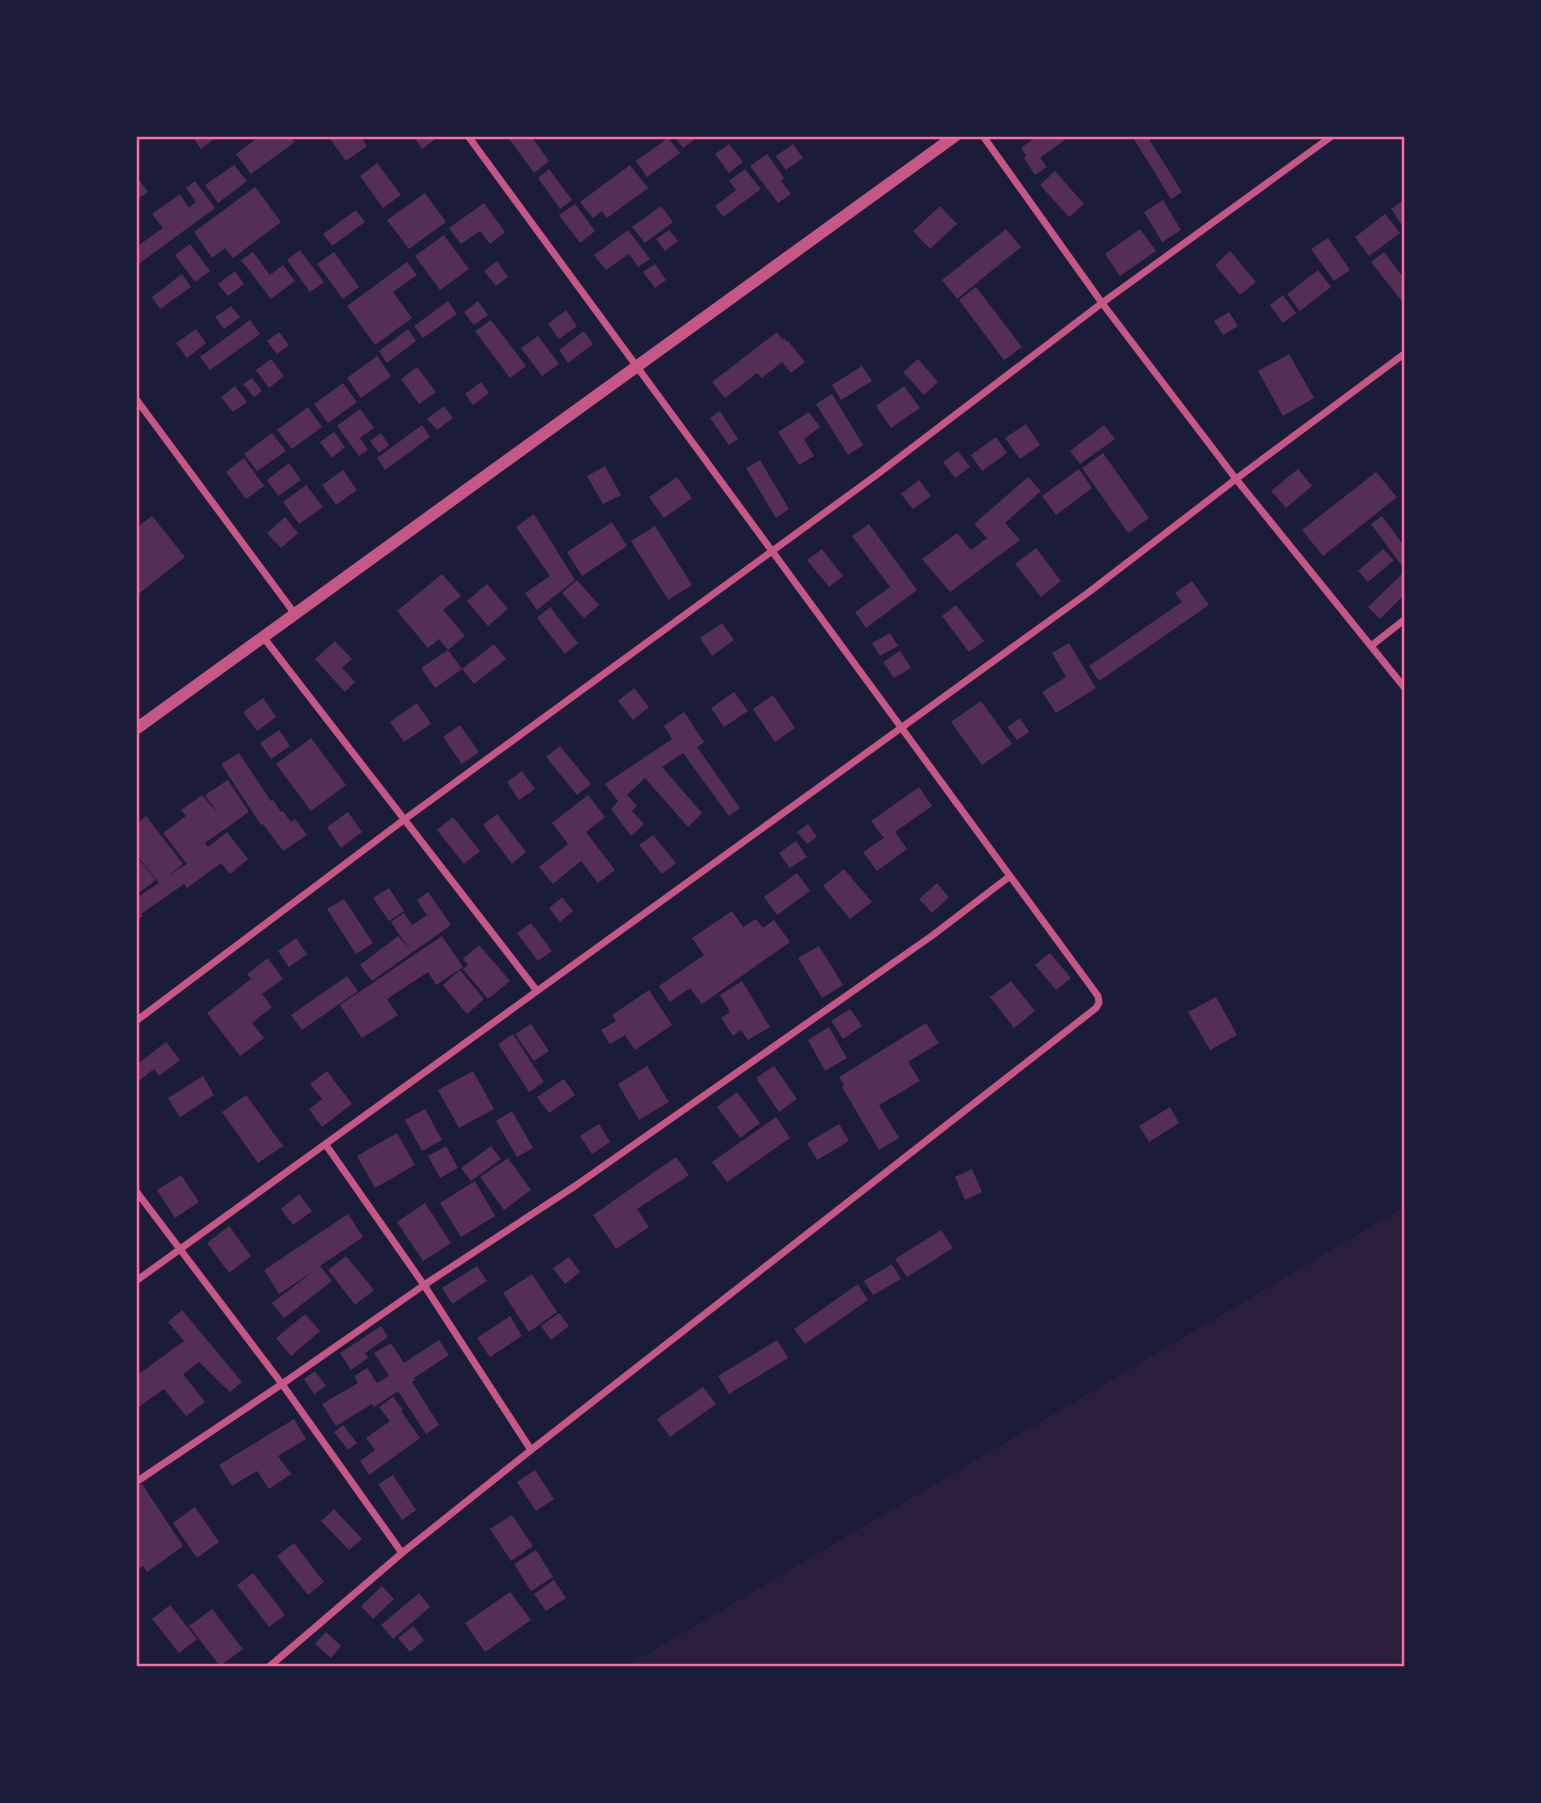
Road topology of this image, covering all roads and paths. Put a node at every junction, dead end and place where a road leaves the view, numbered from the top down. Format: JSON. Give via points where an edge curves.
{"nodes":[{"id":1,"x":468,"y":136,"type":"edge"},
{"id":2,"x":955,"y":136,"type":"edge"},
{"id":3,"x":983,"y":136,"type":"edge"},
{"id":4,"x":1332,"y":136,"type":"edge"},
{"id":5,"x":1102,"y":303,"type":"junction"},
{"id":6,"x":1405,"y":354,"type":"edge"},
{"id":7,"x":637,"y":367,"type":"junction"},
{"id":8,"x":136,"y":400,"type":"edge"},
{"id":9,"x":1236,"y":479,"type":"junction"},
{"id":10,"x":773,"y":552,"type":"junction"},
{"id":11,"x":296,"y":615,"type":"junction"},
{"id":12,"x":1405,"y":620,"type":"edge"},
{"id":13,"x":264,"y":638,"type":"junction"},
{"id":14,"x":1371,"y":646,"type":"junction"},
{"id":15,"x":1405,"y":687,"type":"edge"},
{"id":16,"x":901,"y":728,"type":"junction"},
{"id":17,"x":136,"y":729,"type":"edge"},
{"id":18,"x":405,"y":819,"type":"junction"},
{"id":19,"x":1010,"y":876,"type":"junction"},
{"id":20,"x":537,"y":991,"type":"junction"},
{"id":21,"x":136,"y":1021,"type":"edge"},
{"id":22,"x":326,"y":1145,"type":"junction"},
{"id":23,"x":136,"y":1191,"type":"edge"},
{"id":24,"x":180,"y":1249,"type":"junction"},
{"id":25,"x":136,"y":1281,"type":"edge"},
{"id":26,"x":424,"y":1285,"type":"junction"},
{"id":27,"x":282,"y":1384,"type":"junction"},
{"id":28,"x":531,"y":1450,"type":"junction"},
{"id":29,"x":136,"y":1482,"type":"edge"},
{"id":30,"x":402,"y":1553,"type":"junction"},
{"id":31,"x":270,"y":1667,"type":"edge"}],
"edges":[{"from":1,"to":7,"type":"street"},
{"from":2,"to":7,"type":"street"},
{"from":3,"to":5,"type":"street"},
{"from":4,"to":5,"type":"street"},
{"from":5,"to":9,"type":"street"},
{"from":5,"to":10,"type":"street"},
{"from":6,"to":9,"type":"street"},
{"from":7,"to":10,"type":"street"},
{"from":7,"to":11,"type":"street"},
{"from":8,"to":11,"type":"street"},
{"from":9,"to":14,"type":"street"},
{"from":9,"to":16,"type":"street"},
{"from":10,"to":16,"type":"street"},
{"from":10,"to":18,"type":"street"},
{"from":11,"to":13,"type":"street"},
{"from":12,"to":14,"type":"street"},
{"from":13,"to":17,"type":"street"},
{"from":13,"to":18,"type":"street"},
{"from":14,"to":15,"type":"street"},
{"from":16,"to":19,"type":"street"},
{"from":16,"to":20,"type":"street"},
{"from":18,"to":20,"type":"street"},
{"from":18,"to":21,"type":"street"},
{"from":19,"to":26,"type":"street","via":[[759,1058]]},
{"from":19,"to":28,"type":"street","via":[[1098,996],[1096,1008]]},
{"from":20,"to":22,"type":"street"},
{"from":22,"to":24,"type":"street"},
{"from":22,"to":26,"type":"street"},
{"from":23,"to":24,"type":"street"},
{"from":24,"to":25,"type":"street"},
{"from":24,"to":27,"type":"street"},
{"from":26,"to":27,"type":"street"},
{"from":26,"to":28,"type":"street"},
{"from":27,"to":29,"type":"street"},
{"from":27,"to":30,"type":"street"},
{"from":28,"to":30,"type":"street"},
{"from":30,"to":31,"type":"street"}]}
